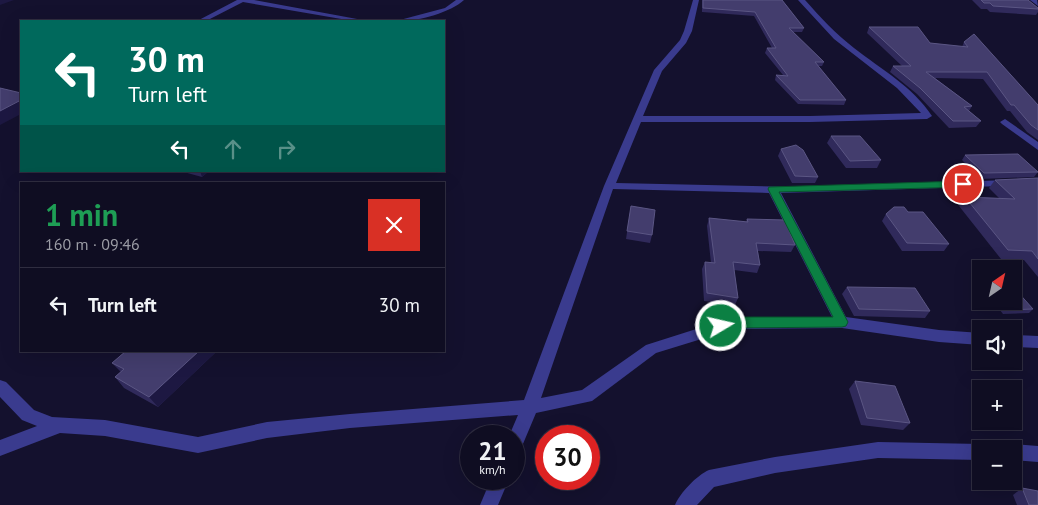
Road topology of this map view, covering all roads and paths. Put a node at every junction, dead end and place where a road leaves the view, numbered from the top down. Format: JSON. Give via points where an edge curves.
{"nodes":[{"id":1,"x":461,"y":0,"type":"edge"},
{"id":2,"x":696,"y":0,"type":"edge"},
{"id":3,"x":800,"y":0,"type":"edge"},
{"id":4,"x":1033,"y":0,"type":"edge"},
{"id":5,"x":1038,"y":4,"type":"edge"},
{"id":6,"x":203,"y":20,"type":"edge"},
{"id":7,"x":358,"y":20,"type":"edge"},
{"id":8,"x":404,"y":20,"type":"edge"},
{"id":9,"x":638,"y":119,"type":"junction"},
{"id":10,"x":1005,"y":122,"type":"dead end"},
{"id":11,"x":1038,"y":147,"type":"edge"},
{"id":12,"x":1038,"y":182,"type":"edge"},
{"id":13,"x":609,"y":186,"type":"junction"},
{"id":14,"x":773,"y":189,"type":"junction"},
{"id":15,"x":842,"y":322,"type":"junction"},
{"id":16,"x":972,"y":338,"type":"edge"},
{"id":17,"x":1022,"y":341,"type":"edge"},
{"id":18,"x":1038,"y":342,"type":"edge"},
{"id":19,"x":0,"y":387,"type":"edge"},
{"id":20,"x":530,"y":407,"type":"junction"},
{"id":21,"x":62,"y":425,"type":"junction"},
{"id":22,"x":523,"y":425,"type":"edge"},
{"id":23,"x":0,"y":448,"type":"edge"},
{"id":24,"x":972,"y":452,"type":"edge"},
{"id":25,"x":1022,"y":453,"type":"edge"},
{"id":26,"x":1038,"y":454,"type":"edge"},
{"id":27,"x":495,"y":490,"type":"edge"},
{"id":28,"x":489,"y":505,"type":"edge"},
{"id":29,"x":684,"y":505,"type":"edge"}],
"edges":[{"from":1,"to":8,"type":"street","via":[[447,9]]},
{"from":2,"to":9,"type":"street","via":[[685,36],[658,70]]},
{"from":3,"to":9,"type":"street","via":[[842,42],[900,87],[927,116]]},
{"from":4,"to":5,"type":"street"},
{"from":6,"to":7,"type":"street","via":[[242,0]]},
{"from":9,"to":13,"type":"street"},
{"from":10,"to":11,"type":"street"},
{"from":12,"to":14,"type":"street"},
{"from":13,"to":14,"type":"street"},
{"from":13,"to":20,"type":"street"},
{"from":14,"to":15,"type":"street"},
{"from":15,"to":16,"type":"street"},
{"from":15,"to":20,"type":"street","via":[[734,322],[651,348],[586,396]]},
{"from":17,"to":18,"type":"street"},
{"from":19,"to":21,"type":"street","via":[[28,416],[52,425]]},
{"from":20,"to":21,"type":"street","via":[[267,430],[198,445],[105,428]]},
{"from":20,"to":22,"type":"street"},
{"from":21,"to":23,"type":"street"},
{"from":24,"to":29,"type":"street","via":[[878,450],[775,464],[709,479]]},
{"from":25,"to":26,"type":"street"},
{"from":27,"to":28,"type":"street"}]}
